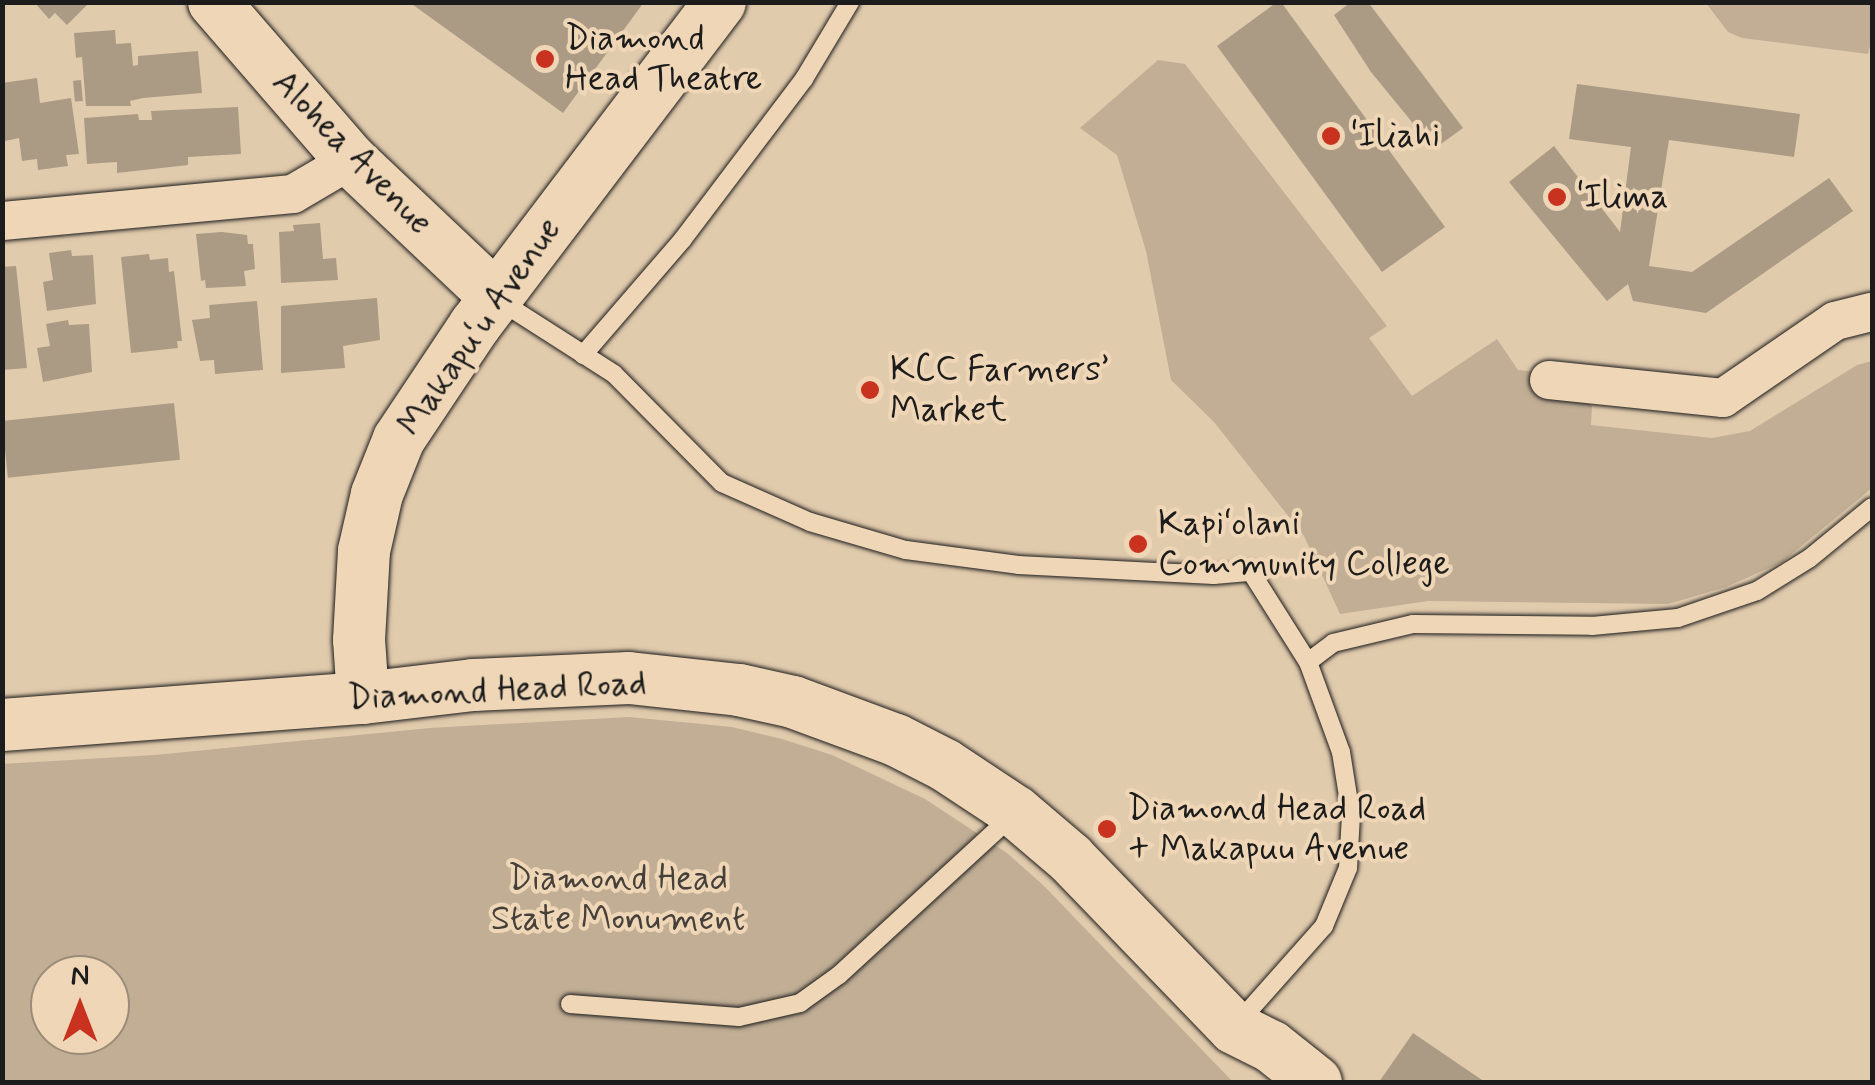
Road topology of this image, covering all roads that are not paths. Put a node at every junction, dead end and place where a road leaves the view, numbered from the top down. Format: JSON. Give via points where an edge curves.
{"nodes":[{"id":1,"x":214,"y":2,"type":"edge"},
{"id":2,"x":720,"y":2,"type":"edge"},
{"id":3,"x":850,"y":2,"type":"edge"},
{"id":4,"x":352,"y":160,"type":"junction"},
{"id":5,"x":2,"y":221,"type":"edge"},
{"id":6,"x":496,"y":298,"type":"junction"},
{"id":7,"x":1872,"y":312,"type":"edge"},
{"id":8,"x":584,"y":355,"type":"junction"},
{"id":9,"x":1548,"y":380,"type":"dead end"},
{"id":10,"x":1872,"y":507,"type":"edge"},
{"id":11,"x":1308,"y":662,"type":"junction"},
{"id":12,"x":363,"y":698,"type":"junction"},
{"id":13,"x":2,"y":724,"type":"edge"},
{"id":14,"x":1016,"y":812,"type":"junction"},
{"id":15,"x":570,"y":1004,"type":"dead end"},
{"id":16,"x":1234,"y":1028,"type":"junction"},
{"id":17,"x":1262,"y":1082,"type":"edge"},
{"id":18,"x":1316,"y":1082,"type":"edge"}],
"edges":[{"from":1,"to":4,"type":"street","name":"Alohea Avenue"},
{"from":2,"to":6,"type":"street","name":"Makapu‘u Avenue"},
{"from":3,"to":8,"type":"lane","via":[[804,79],[683,239]]},
{"from":4,"to":5,"type":"street","via":[[293,194]]},
{"from":4,"to":6,"type":"street","name":"Alohea Avenue"},
{"from":6,"to":8,"type":"lane"},
{"from":6,"to":12,"type":"street","name":"Makapu‘u Avenue","via":[[399,439],[377,494],[360,598]]},
{"from":7,"to":9,"type":"street","via":[[1834,321],[1724,398]]},
{"from":8,"to":11,"type":"lane","via":[[627,386],[722,483],[764,504],[906,550],[1018,565],[1251,572]]},
{"from":10,"to":11,"type":"lane","via":[[1756,591],[1678,618],[1592,626],[1413,624],[1333,643]]},
{"from":11,"to":16,"type":"lane","via":[[1341,752],[1352,815],[1348,868],[1324,926]]},
{"from":12,"to":13,"type":"street","name":"Diamond Head Road"},
{"from":12,"to":14,"type":"street","name":"Diamond Head Road","via":[[473,684],[630,678],[739,690],[896,740]]},
{"from":14,"to":15,"type":"lane","via":[[800,1003],[740,1017]]},
{"from":14,"to":16,"type":"street","name":"Diamond Head Road","via":[[1070,858]]},
{"from":16,"to":17,"type":"street","name":"Diamond Head Road"},
{"from":16,"to":18,"type":"street","name":"Diamond Head Road","via":[[1272,1047]]}]}
